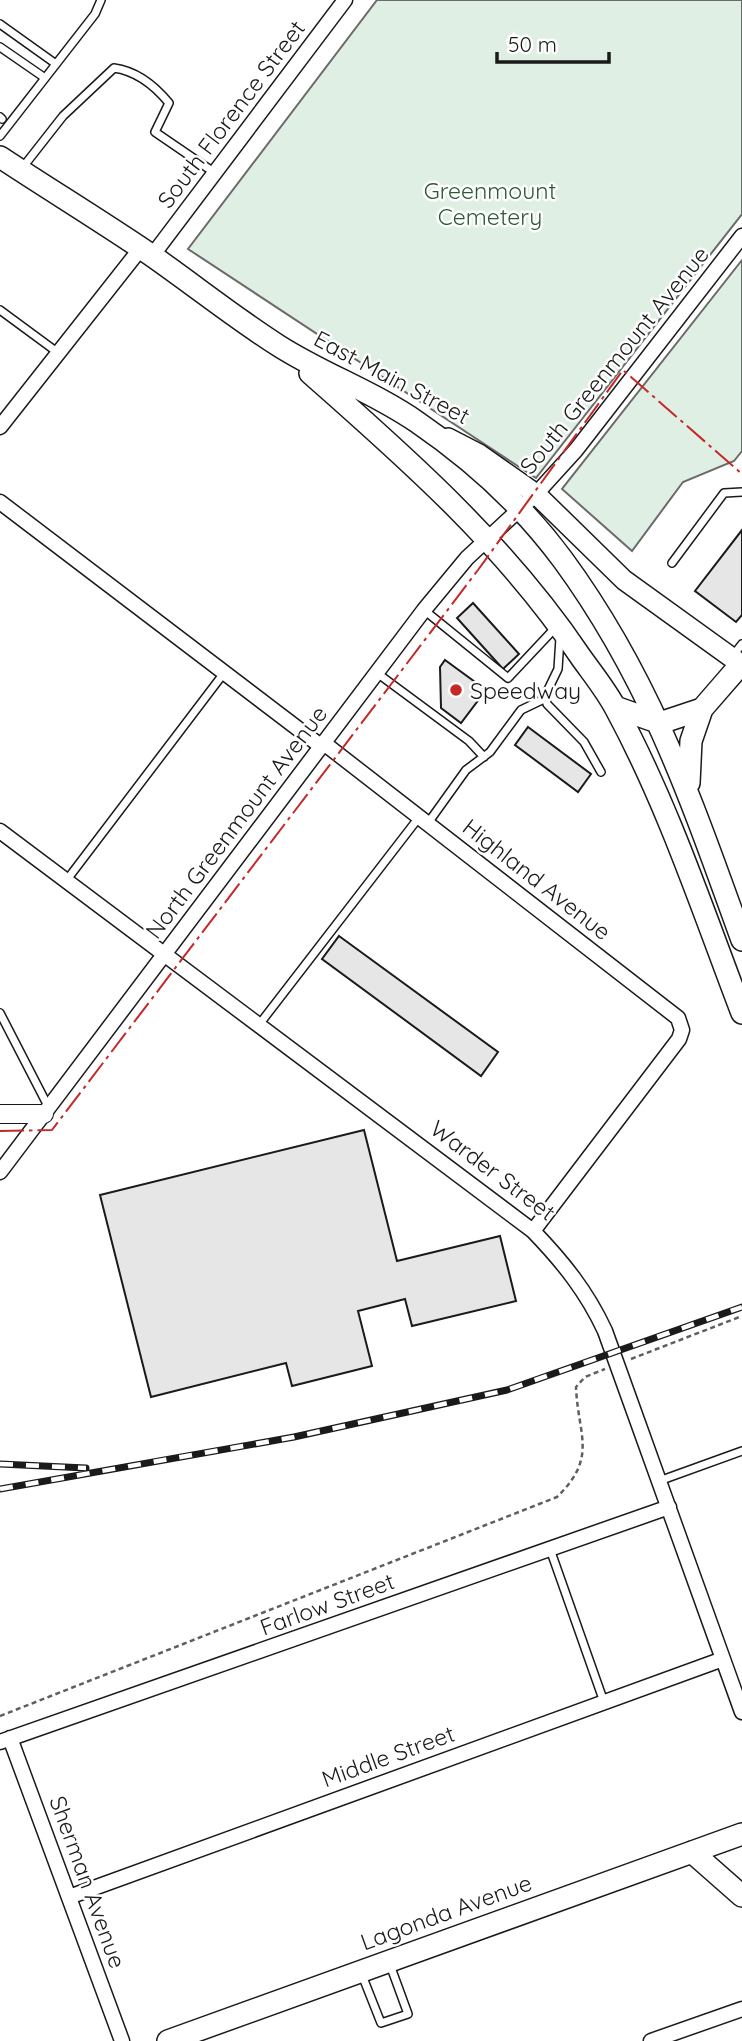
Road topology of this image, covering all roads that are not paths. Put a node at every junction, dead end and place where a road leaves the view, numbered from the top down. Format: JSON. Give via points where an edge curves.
{"nodes":[{"id":1,"x":101,"y":0,"type":"edge"},
{"id":2,"x":345,"y":0,"type":"edge"},
{"id":3,"x":0,"y":24,"type":"edge"},
{"id":4,"x":0,"y":47,"type":"edge"},
{"id":5,"x":57,"y":64,"type":"junction"},
{"id":6,"x":45,"y":78,"type":"junction"},
{"id":7,"x":0,"y":136,"type":"edge"},
{"id":8,"x":0,"y":157,"type":"edge"},
{"id":9,"x":20,"y":170,"type":"junction"},
{"id":10,"x":215,"y":173,"type":"junction"},
{"id":11,"x":742,"y":236,"type":"edge"},
{"id":12,"x":146,"y":252,"type":"junction"},
{"id":13,"x":0,"y":310,"type":"edge"},
{"id":14,"x":279,"y":346,"type":"junction"},
{"id":15,"x":57,"y":352,"type":"junction"},
{"id":16,"x":416,"y":421,"type":"junction"},
{"id":17,"x":0,"y":426,"type":"edge"},
{"id":18,"x":742,"y":483,"type":"edge"},
{"id":19,"x":739,"y":491,"type":"edge"},
{"id":20,"x":536,"y":494,"type":"junction"},
{"id":21,"x":0,"y":502,"type":"edge"},
{"id":22,"x":520,"y":509,"type":"junction"},
{"id":23,"x":488,"y":538,"type":"junction"},
{"id":24,"x":672,"y":563,"type":"dead end"},
{"id":25,"x":424,"y":610,"type":"junction"},
{"id":26,"x":560,"y":626,"type":"junction"},
{"id":27,"x":739,"y":658,"type":"edge"},
{"id":28,"x":224,"y":673,"type":"junction"},
{"id":29,"x":377,"y":673,"type":"junction"},
{"id":30,"x":546,"y":698,"type":"junction"},
{"id":31,"x":615,"y":707,"type":"junction"},
{"id":32,"x":702,"y":709,"type":"junction"},
{"id":33,"x":660,"y":723,"type":"junction"},
{"id":34,"x":323,"y":746,"type":"junction"},
{"id":35,"x":484,"y":757,"type":"junction"},
{"id":36,"x":601,"y":772,"type":"dead end"},
{"id":37,"x":688,"y":788,"type":"junction"},
{"id":38,"x":424,"y":819,"type":"junction"},
{"id":39,"x":0,"y":831,"type":"edge"},
{"id":40,"x":66,"y":881,"type":"junction"},
{"id":41,"x":742,"y":940,"type":"edge"},
{"id":42,"x":164,"y":956,"type":"junction"},
{"id":43,"x":0,"y":1013,"type":"edge"},
{"id":44,"x":742,"y":1013,"type":"edge"},
{"id":45,"x":258,"y":1026,"type":"junction"},
{"id":46,"x":46,"y":1111,"type":"junction"},
{"id":47,"x":0,"y":1114,"type":"edge"},
{"id":48,"x":0,"y":1172,"type":"edge"},
{"id":49,"x":533,"y":1231,"type":"junction"},
{"id":50,"x":742,"y":1451,"type":"edge"},
{"id":51,"x":659,"y":1481,"type":"junction"},
{"id":52,"x":668,"y":1507,"type":"junction"},
{"id":53,"x":550,"y":1549,"type":"junction"},
{"id":54,"x":723,"y":1659,"type":"junction"},
{"id":55,"x":739,"y":1695,"type":"edge"},
{"id":56,"x":604,"y":1702,"type":"junction"},
{"id":57,"x":742,"y":1712,"type":"edge"},
{"id":58,"x":5,"y":1740,"type":"edge"},
{"id":59,"x":742,"y":1834,"type":"edge"},
{"id":60,"x":692,"y":1852,"type":"junction"},
{"id":61,"x":742,"y":1896,"type":"edge"},
{"id":62,"x":69,"y":1897,"type":"junction"},
{"id":63,"x":388,"y":1960,"type":"junction"},
{"id":64,"x":360,"y":1971,"type":"junction"},
{"id":65,"x":742,"y":2009,"type":"edge"},
{"id":66,"x":122,"y":2041,"type":"edge"},
{"id":67,"x":168,"y":2041,"type":"edge"},
{"id":68,"x":650,"y":2041,"type":"edge"}],
"edges":[{"from":1,"to":5,"type":"lane"},
{"from":2,"to":10,"type":"street","name":"South Florence Street"},
{"from":3,"to":5,"type":"lane"},
{"from":4,"to":6,"type":"lane"},
{"from":5,"to":6,"type":"lane"},
{"from":6,"to":7,"type":"lane"},
{"from":8,"to":9,"type":"main road","name":"East Main Street"},
{"from":9,"to":10,"type":"lane","via":[[63,116],[114,68],[127,69],[157,89],[169,103],[155,132]]},
{"from":9,"to":12,"type":"main road","name":"East Main Street"},
{"from":10,"to":12,"type":"street","name":"South Florence Street"},
{"from":11,"to":20,"type":"street","name":"South Greenmount Avenue","via":[[576,450]]},
{"from":12,"to":14,"type":"main road","name":"East Main Street"},
{"from":12,"to":15,"type":"street","name":"South Florence Street"},
{"from":13,"to":15,"type":"lane"},
{"from":14,"to":16,"type":"main road","name":"East Main Street"},
{"from":14,"to":23,"type":"main road","via":[[416,466]]},
{"from":15,"to":17,"type":"street","name":"South Florence Street"},
{"from":16,"to":20,"type":"main road","name":"East Main Street","via":[[479,454]]},
{"from":16,"to":22,"type":"main road"},
{"from":18,"to":19,"type":"lane"},
{"from":19,"to":24,"type":"lane","via":[[724,493]]},
{"from":20,"to":22,"type":"street","name":"South Greenmount Avenue"},
{"from":20,"to":27,"type":"main road","name":"East Main Street","via":[[624,580]]},
{"from":21,"to":28,"type":"street","name":"Highland Avenue"},
{"from":22,"to":23,"type":"street","name":"North Greenmount Avenue"},
{"from":22,"to":33,"type":"main road","via":[[563,559],[612,633]]},
{"from":23,"to":25,"type":"street","name":"North Greenmount Avenue"},
{"from":23,"to":26,"type":"main road"},
{"from":25,"to":26,"type":"lane","via":[[508,678]]},
{"from":25,"to":29,"type":"street","name":"North Greenmount Avenue"},
{"from":26,"to":30,"type":"lane","via":[[558,669]]},
{"from":26,"to":31,"type":"main road"},
{"from":27,"to":32,"type":"main road"},
{"from":28,"to":34,"type":"street","name":"Highland Avenue"},
{"from":28,"to":40,"type":"lane"},
{"from":29,"to":34,"type":"street","name":"North Greenmount Avenue"},
{"from":29,"to":35,"type":"lane"},
{"from":30,"to":35,"type":"lane","via":[[520,710]]},
{"from":30,"to":36,"type":"lane","via":[[584,742]]},
{"from":31,"to":33,"type":"main road"},
{"from":31,"to":44,"type":"main road","via":[[657,794]]},
{"from":32,"to":33,"type":"main road"},
{"from":32,"to":37,"type":"main road","via":[[691,741]]},
{"from":33,"to":37,"type":"main road"},
{"from":34,"to":38,"type":"street","name":"Highland Avenue"},
{"from":34,"to":42,"type":"street","name":"North Greenmount Avenue"},
{"from":35,"to":38,"type":"lane","via":[[466,770]]},
{"from":37,"to":41,"type":"main road"},
{"from":38,"to":45,"type":"lane"},
{"from":38,"to":49,"type":"street","name":"Highland Avenue","via":[[678,1017],[682,1030]]},
{"from":39,"to":40,"type":"street","name":"Warder Street"},
{"from":40,"to":42,"type":"street","name":"Warder Street"},
{"from":42,"to":45,"type":"street","name":"Warder Street"},
{"from":42,"to":46,"type":"street","name":"North Greenmount Avenue"},
{"from":43,"to":46,"type":"lane"},
{"from":45,"to":49,"type":"street","name":"Warder Street"},
{"from":46,"to":47,"type":"street"},
{"from":46,"to":48,"type":"street","name":"North Greenmount Avenue"},
{"from":49,"to":51,"type":"street","name":"Warder Street","via":[[588,1297],[605,1331]]},
{"from":50,"to":51,"type":"lane"},
{"from":51,"to":52,"type":"street","name":"Warder Street"},
{"from":52,"to":53,"type":"street","name":"Farlow Street"},
{"from":52,"to":54,"type":"street","name":"Warder Street"},
{"from":53,"to":56,"type":"lane"},
{"from":53,"to":58,"type":"street","name":"Farlow Street"},
{"from":54,"to":55,"type":"street","name":"Warder Street"},
{"from":54,"to":56,"type":"street","name":"Middle Street"},
{"from":55,"to":57,"type":"street","name":"Warder Street"},
{"from":56,"to":62,"type":"street","name":"Middle Street"},
{"from":58,"to":62,"type":"street","name":"Sherman Avenue"},
{"from":59,"to":60,"type":"main road","name":"Lagonda Avenue"},
{"from":60,"to":61,"type":"main road"},
{"from":60,"to":63,"type":"main road","name":"Lagonda Avenue"},
{"from":62,"to":66,"type":"street","name":"Sherman Avenue"},
{"from":63,"to":64,"type":"main road","name":"Lagonda Avenue"},
{"from":63,"to":64,"type":"lane","via":[[408,2014],[381,2023]]},
{"from":64,"to":67,"type":"main road","name":"Lagonda Avenue"},
{"from":65,"to":68,"type":"street"}]}
